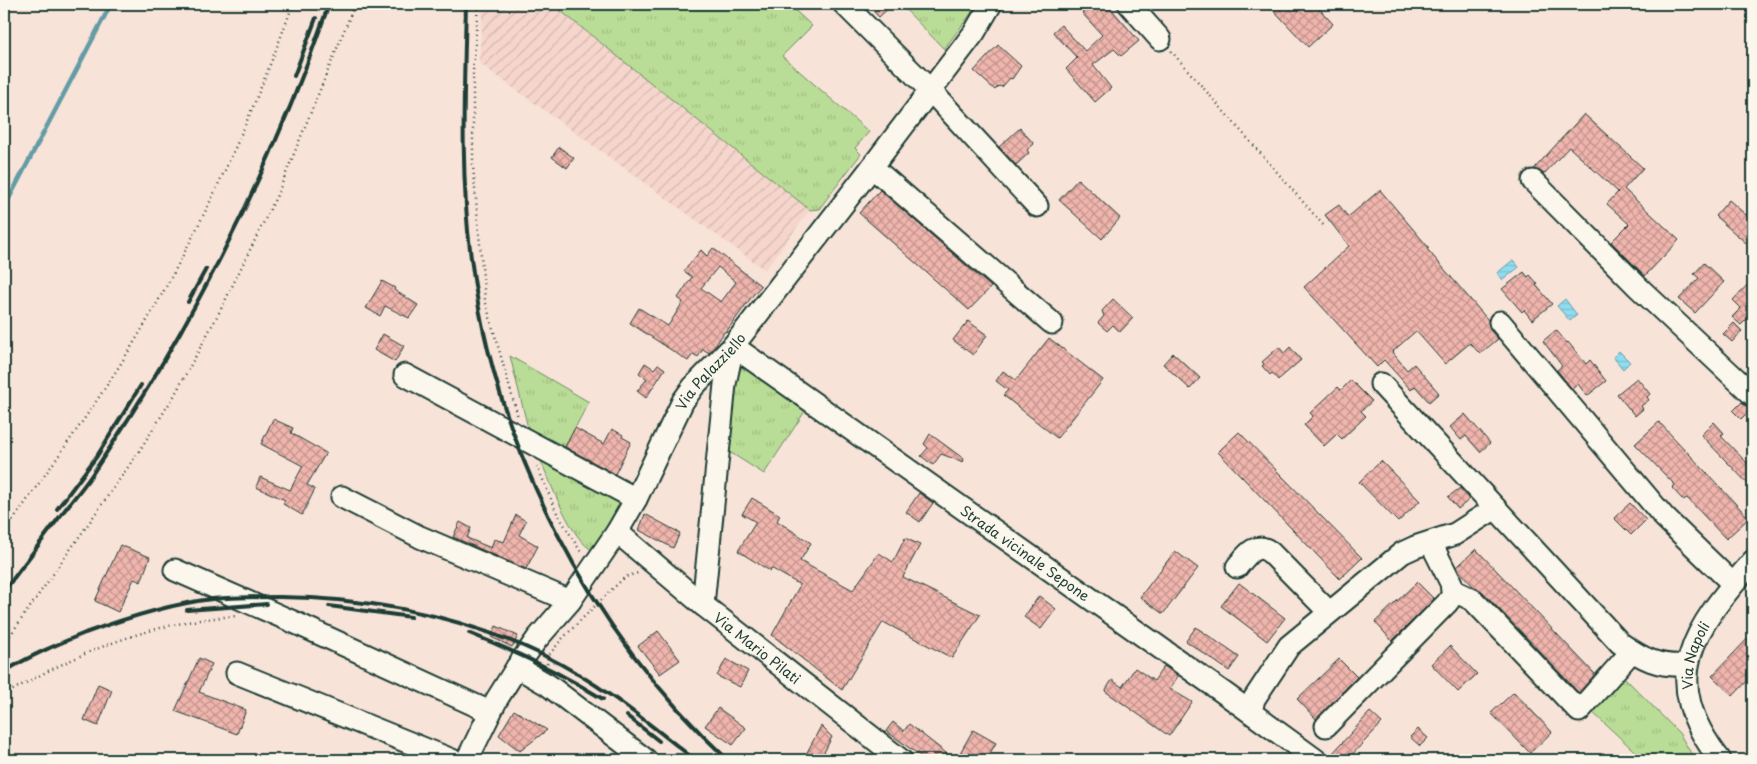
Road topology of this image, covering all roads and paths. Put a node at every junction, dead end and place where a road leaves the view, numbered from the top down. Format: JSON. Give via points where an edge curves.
{"nodes":[{"id":1,"x":293,"y":4,"type":"edge"},
{"id":2,"x":343,"y":4,"type":"edge"},
{"id":3,"x":355,"y":4,"type":"edge"},
{"id":4,"x":478,"y":4,"type":"edge"},
{"id":5,"x":844,"y":4,"type":"edge"},
{"id":6,"x":991,"y":4,"type":"edge"},
{"id":7,"x":1129,"y":4,"type":"edge"},
{"id":8,"x":352,"y":10,"type":"junction"},
{"id":9,"x":1160,"y":39,"type":"joint"},
{"id":10,"x":930,"y":90,"type":"junction"},
{"id":11,"x":872,"y":167,"type":"junction"},
{"id":12,"x":1533,"y":181,"type":"dead end"},
{"id":13,"x":1037,"y":206,"type":"dead end"},
{"id":14,"x":1325,"y":227,"type":"dead end"},
{"id":15,"x":1500,"y":322,"type":"dead end"},
{"id":16,"x":1052,"y":323,"type":"dead end"},
{"id":17,"x":733,"y":346,"type":"junction"},
{"id":18,"x":405,"y":375,"type":"dead end"},
{"id":19,"x":1381,"y":384,"type":"dead end"},
{"id":20,"x":1753,"y":395,"type":"edge"},
{"id":21,"x":526,"y":439,"type":"junction"},
{"id":22,"x":536,"y":464,"type":"dead end"},
{"id":23,"x":342,"y":497,"type":"dead end"},
{"id":24,"x":636,"y":499,"type":"junction"},
{"id":25,"x":1494,"y":509,"type":"junction"},
{"id":26,"x":618,"y":532,"type":"junction"},
{"id":27,"x":4,"y":533,"type":"edge"},
{"id":28,"x":1431,"y":543,"type":"junction"},
{"id":29,"x":1753,"y":561,"type":"edge"},
{"id":30,"x":1237,"y":567,"type":"dead end"},
{"id":31,"x":175,"y":570,"type":"dead end"},
{"id":32,"x":592,"y":570,"type":"junction"},
{"id":33,"x":642,"y":573,"type":"dead end"},
{"id":34,"x":1733,"y":584,"type":"junction"},
{"id":35,"x":1452,"y":590,"type":"junction"},
{"id":36,"x":570,"y":601,"type":"junction"},
{"id":37,"x":703,"y":604,"type":"junction"},
{"id":38,"x":1329,"y":612,"type":"junction"},
{"id":39,"x":238,"y":616,"type":"dead end"},
{"id":40,"x":4,"y":644,"type":"edge"},
{"id":41,"x":1632,"y":652,"type":"junction"},
{"id":42,"x":1687,"y":665,"type":"junction"},
{"id":43,"x":547,"y":666,"type":"dead end"},
{"id":44,"x":516,"y":667,"type":"junction"},
{"id":45,"x":237,"y":673,"type":"dead end"},
{"id":46,"x":4,"y":695,"type":"edge"},
{"id":47,"x":490,"y":712,"type":"junction"},
{"id":48,"x":1250,"y":712,"type":"junction"},
{"id":49,"x":1326,"y":726,"type":"dead end"},
{"id":50,"x":452,"y":760,"type":"edge"},
{"id":51,"x":467,"y":760,"type":"edge"},
{"id":52,"x":646,"y":760,"type":"edge"},
{"id":53,"x":901,"y":760,"type":"edge"},
{"id":54,"x":1316,"y":760,"type":"edge"},
{"id":55,"x":1720,"y":760,"type":"edge"}],
"edges":[{"from":1,"to":27,"type":"path","via":[[241,137],[153,310],[102,394]]},
{"from":2,"to":8,"type":"path"},
{"from":3,"to":8,"type":"path"},
{"from":4,"to":21,"type":"path","via":[[473,71],[473,166],[484,300]]},
{"from":5,"to":10,"type":"street"},
{"from":6,"to":10,"type":"street","name":"Via Palazziello","via":[[974,33]]},
{"from":7,"to":9,"type":"street"},
{"from":8,"to":40,"type":"path","via":[[278,193],[174,396]]},
{"from":9,"to":14,"type":"path"},
{"from":10,"to":11,"type":"street","name":"Via Palazziello"},
{"from":10,"to":13,"type":"street"},
{"from":11,"to":16,"type":"street"},
{"from":11,"to":17,"type":"street","name":"Via Palazziello"},
{"from":12,"to":20,"type":"street","via":[[1638,287]]},
{"from":15,"to":34,"type":"street","via":[[1664,517]]},
{"from":17,"to":24,"type":"street","name":"Via Palazziello","via":[[683,401]]},
{"from":17,"to":37,"type":"street","via":[[725,384]]},
{"from":17,"to":48,"type":"street","name":"Strada vicinale Sepone"},
{"from":18,"to":21,"type":"street"},
{"from":19,"to":25,"type":"street"},
{"from":21,"to":24,"type":"street"},
{"from":22,"to":32,"type":"path","via":[[557,513]]},
{"from":23,"to":36,"type":"street","via":[[420,537]]},
{"from":24,"to":26,"type":"street","name":"Via Palazziello"},
{"from":25,"to":28,"type":"street","via":[[1454,534]]},
{"from":25,"to":41,"type":"street"},
{"from":26,"to":32,"type":"street","name":"Via Palazziello"},
{"from":26,"to":37,"type":"street","name":"Via Mario Pilati"},
{"from":28,"to":35,"type":"street"},
{"from":28,"to":38,"type":"street","via":[[1402,553]]},
{"from":29,"to":34,"type":"street","name":"Via Napoli"},
{"from":30,"to":38,"type":"street","via":[[1251,551],[1265,548]]},
{"from":31,"to":47,"type":"street"},
{"from":32,"to":36,"type":"street","name":"Via Palazziello"},
{"from":33,"to":43,"type":"path","via":[[625,577],[602,599],[562,639],[549,655]]},
{"from":34,"to":42,"type":"street","name":"Via Napoli","via":[[1703,624]]},
{"from":35,"to":41,"type":"street","via":[[1472,600],[1579,711]]},
{"from":35,"to":49,"type":"street","via":[[1453,595],[1447,603]]},
{"from":36,"to":44,"type":"street","name":"Via Palazziello"},
{"from":37,"to":53,"type":"street","name":"Via Mario Pilati"},
{"from":38,"to":48,"type":"street","via":[[1289,646],[1254,699]]},
{"from":39,"to":46,"type":"path","via":[[148,631],[104,645]]},
{"from":41,"to":42,"type":"street","via":[[1671,666]]},
{"from":42,"to":55,"type":"street","name":"Via Napoli","via":[[1693,712],[1704,740]]},
{"from":44,"to":47,"type":"street","name":"Via Palazziello"},
{"from":44,"to":52,"type":"street","via":[[548,685]]},
{"from":45,"to":50,"type":"street"},
{"from":47,"to":51,"type":"street","name":"Via Palazziello"},
{"from":48,"to":54,"type":"street","name":"Strada vicinale Sepone"}]}
